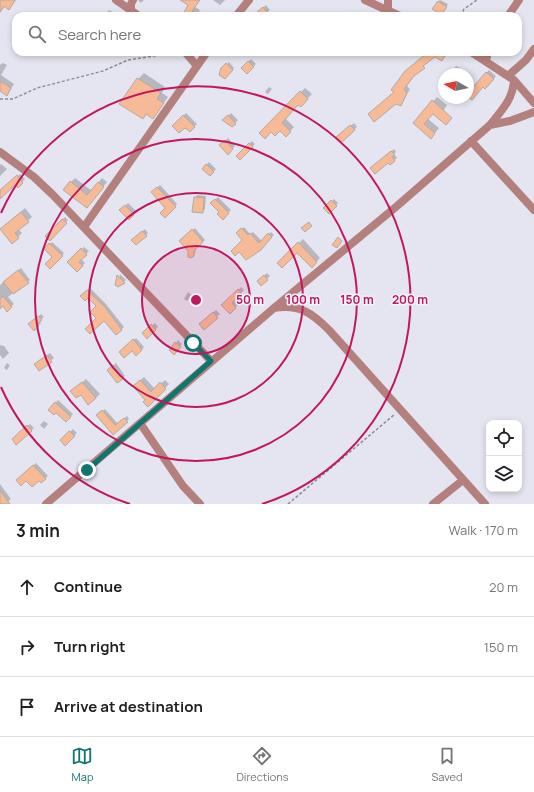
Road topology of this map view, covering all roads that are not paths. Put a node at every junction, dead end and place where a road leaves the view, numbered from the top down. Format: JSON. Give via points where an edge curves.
{"nodes":[{"id":1,"x":116,"y":0,"type":"edge"},
{"id":2,"x":133,"y":0,"type":"edge"},
{"id":3,"x":249,"y":0,"type":"edge"},
{"id":4,"x":365,"y":0,"type":"edge"},
{"id":5,"x":388,"y":0,"type":"edge"},
{"id":6,"x":519,"y":0,"type":"edge"},
{"id":7,"x":377,"y":2,"type":"edge"},
{"id":8,"x":131,"y":10,"type":"junction"},
{"id":9,"x":388,"y":11,"type":"joint"},
{"id":10,"x":134,"y":12,"type":"edge"},
{"id":11,"x":239,"y":12,"type":"edge"},
{"id":12,"x":511,"y":12,"type":"edge"},
{"id":13,"x":534,"y":49,"type":"edge"},
{"id":14,"x":188,"y":56,"type":"edge"},
{"id":15,"x":203,"y":56,"type":"edge"},
{"id":16,"x":478,"y":56,"type":"edge"},
{"id":17,"x":487,"y":56,"type":"edge"},
{"id":18,"x":486,"y":61,"type":"junction"},
{"id":19,"x":196,"y":66,"type":"junction"},
{"id":20,"x":512,"y":77,"type":"junction"},
{"id":21,"x":534,"y":103,"type":"edge"},
{"id":22,"x":534,"y":112,"type":"edge"},
{"id":23,"x":490,"y":125,"type":"junction"},
{"id":24,"x":471,"y":141,"type":"junction"},
{"id":25,"x":0,"y":152,"type":"edge"},
{"id":26,"x":534,"y":210,"type":"edge"},
{"id":27,"x":84,"y":227,"type":"junction"},
{"id":28,"x":274,"y":308,"type":"junction"},
{"id":29,"x":211,"y":361,"type":"junction"},
{"id":30,"x":140,"y":423,"type":"junction"},
{"id":31,"x":463,"y":480,"type":"junction"},
{"id":32,"x":46,"y":504,"type":"edge"},
{"id":33,"x":200,"y":504,"type":"edge"},
{"id":34,"x":432,"y":504,"type":"edge"},
{"id":35,"x":485,"y":504,"type":"edge"}],
"edges":[{"from":1,"to":8,"type":"street"},
{"from":2,"to":8,"type":"street"},
{"from":3,"to":11,"type":"street"},
{"from":4,"to":7,"type":"street"},
{"from":5,"to":9,"type":"street"},
{"from":6,"to":12,"type":"street"},
{"from":7,"to":9,"type":"street"},
{"from":8,"to":10,"type":"street"},
{"from":13,"to":20,"type":"street"},
{"from":14,"to":19,"type":"street"},
{"from":15,"to":19,"type":"street"},
{"from":16,"to":18,"type":"street"},
{"from":17,"to":18,"type":"street"},
{"from":18,"to":20,"type":"street"},
{"from":19,"to":27,"type":"street"},
{"from":20,"to":21,"type":"street"},
{"from":20,"to":23,"type":"street","via":[[513,90],[508,103]]},
{"from":22,"to":23,"type":"street"},
{"from":23,"to":24,"type":"street"},
{"from":24,"to":26,"type":"street"},
{"from":24,"to":28,"type":"street"},
{"from":25,"to":27,"type":"street","via":[[34,177]]},
{"from":27,"to":29,"type":"street"},
{"from":28,"to":29,"type":"street"},
{"from":28,"to":31,"type":"street","via":[[295,308],[313,314]]},
{"from":29,"to":30,"type":"street"},
{"from":30,"to":32,"type":"street"},
{"from":30,"to":33,"type":"street","via":[[183,486]]},
{"from":31,"to":34,"type":"street"},
{"from":31,"to":35,"type":"street"}]}
